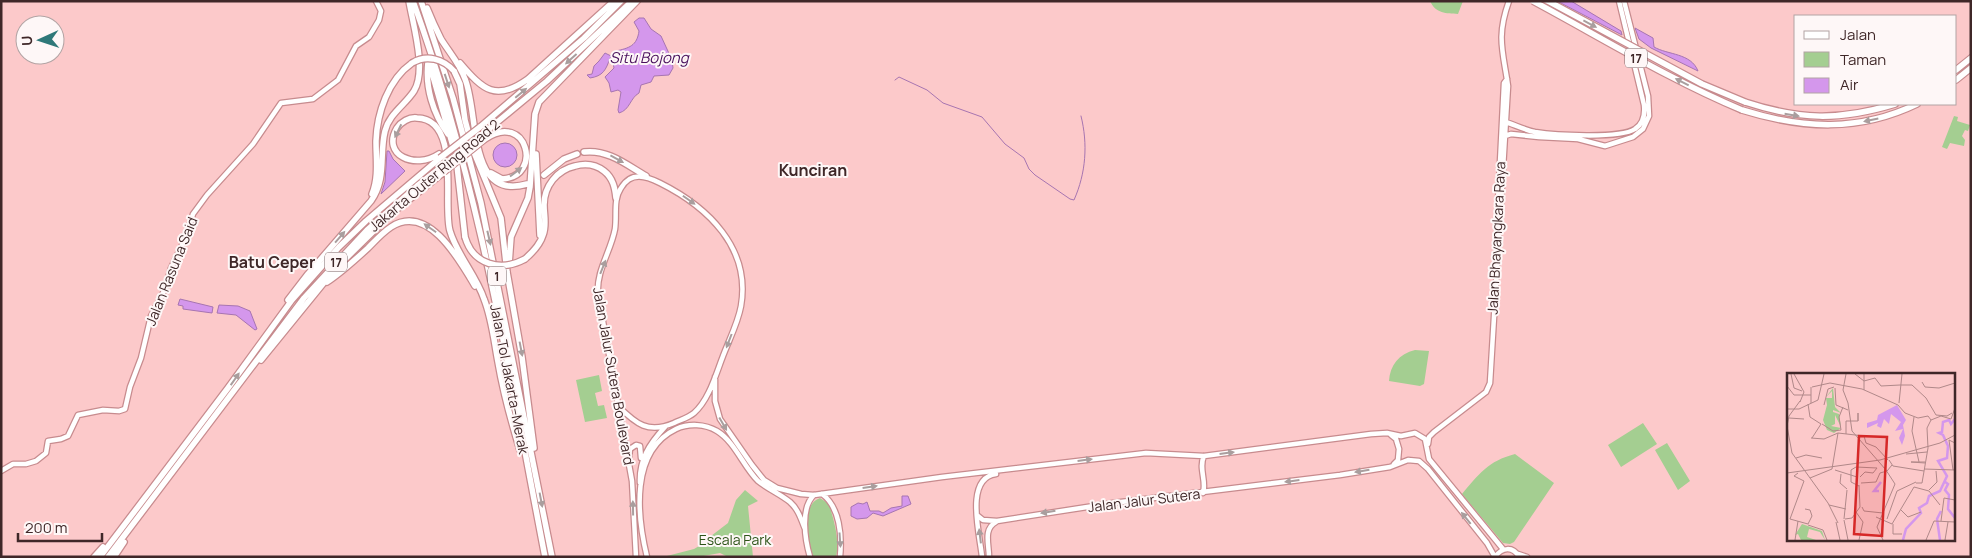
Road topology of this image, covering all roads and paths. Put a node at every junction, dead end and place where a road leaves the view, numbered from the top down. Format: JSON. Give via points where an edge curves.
{"nodes":[{"id":1,"x":376,"y":1,"type":"edge"},
{"id":2,"x":409,"y":1,"type":"edge"},
{"id":3,"x":414,"y":1,"type":"edge"},
{"id":4,"x":422,"y":1,"type":"edge"},
{"id":5,"x":614,"y":1,"type":"edge"},
{"id":6,"x":621,"y":1,"type":"edge"},
{"id":7,"x":632,"y":1,"type":"edge"},
{"id":8,"x":637,"y":1,"type":"edge"},
{"id":9,"x":1509,"y":1,"type":"edge"},
{"id":10,"x":1532,"y":1,"type":"edge"},
{"id":11,"x":1548,"y":1,"type":"edge"},
{"id":12,"x":1619,"y":1,"type":"edge"},
{"id":13,"x":1624,"y":1,"type":"edge"},
{"id":14,"x":422,"y":24,"type":"junction"},
{"id":15,"x":448,"y":49,"type":"junction"},
{"id":16,"x":1971,"y":58,"type":"edge"},
{"id":17,"x":1971,"y":68,"type":"edge"},
{"id":18,"x":1957,"y":69,"type":"edge"},
{"id":19,"x":1507,"y":79,"type":"junction"},
{"id":20,"x":1957,"y":79,"type":"edge"},
{"id":21,"x":1891,"y":105,"type":"edge"},
{"id":22,"x":1914,"y":105,"type":"edge"},
{"id":23,"x":1506,"y":122,"type":"junction"},
{"id":24,"x":1514,"y":125,"type":"junction"},
{"id":25,"x":534,"y":128,"type":"junction"},
{"id":26,"x":1527,"y":130,"type":"junction"},
{"id":27,"x":1504,"y":132,"type":"junction"},
{"id":28,"x":1515,"y":134,"type":"junction"},
{"id":29,"x":485,"y":136,"type":"junction"},
{"id":30,"x":1595,"y":136,"type":"junction"},
{"id":31,"x":1611,"y":136,"type":"junction"},
{"id":32,"x":1597,"y":145,"type":"junction"},
{"id":33,"x":1612,"y":145,"type":"junction"},
{"id":34,"x":584,"y":152,"type":"dead end"},
{"id":35,"x":577,"y":154,"type":"dead end"},
{"id":36,"x":440,"y":156,"type":"junction"},
{"id":37,"x":481,"y":156,"type":"junction"},
{"id":38,"x":444,"y":169,"type":"junction"},
{"id":39,"x":544,"y":175,"type":"dead end"},
{"id":40,"x":646,"y":176,"type":"junction"},
{"id":41,"x":527,"y":184,"type":"dead end"},
{"id":42,"x":616,"y":198,"type":"junction"},
{"id":43,"x":365,"y":207,"type":"junction"},
{"id":44,"x":537,"y":247,"type":"junction"},
{"id":45,"x":320,"y":287,"type":"junction"},
{"id":46,"x":512,"y":301,"type":"junction"},
{"id":47,"x":488,"y":310,"type":"junction"},
{"id":48,"x":1493,"y":329,"type":"junction"},
{"id":49,"x":269,"y":332,"type":"junction"},
{"id":50,"x":246,"y":376,"type":"junction"},
{"id":51,"x":715,"y":377,"type":"junction"},
{"id":52,"x":1481,"y":396,"type":"junction"},
{"id":53,"x":618,"y":406,"type":"junction"},
{"id":54,"x":665,"y":427,"type":"junction"},
{"id":55,"x":1434,"y":432,"type":"junction"},
{"id":56,"x":1387,"y":433,"type":"junction"},
{"id":57,"x":1419,"y":434,"type":"junction"},
{"id":58,"x":1427,"y":455,"type":"junction"},
{"id":59,"x":1195,"y":456,"type":"junction"},
{"id":60,"x":1204,"y":456,"type":"junction"},
{"id":61,"x":1201,"y":463,"type":"junction"},
{"id":62,"x":629,"y":466,"type":"junction"},
{"id":63,"x":535,"y":468,"type":"junction"},
{"id":64,"x":1015,"y":469,"type":"junction"},
{"id":65,"x":1380,"y":469,"type":"junction"},
{"id":66,"x":1,"y":471,"type":"edge"},
{"id":67,"x":640,"y":472,"type":"junction"},
{"id":68,"x":529,"y":476,"type":"junction"},
{"id":69,"x":1204,"y":486,"type":"junction"},
{"id":70,"x":1209,"y":492,"type":"junction"},
{"id":71,"x":1203,"y":493,"type":"junction"},
{"id":72,"x":640,"y":494,"type":"junction"},
{"id":73,"x":822,"y":494,"type":"junction"},
{"id":74,"x":814,"y":495,"type":"junction"},
{"id":75,"x":978,"y":516,"type":"junction"},
{"id":76,"x":997,"y":521,"type":"junction"},
{"id":77,"x":133,"y":525,"type":"junction"},
{"id":78,"x":122,"y":528,"type":"junction"},
{"id":79,"x":805,"y":529,"type":"junction"},
{"id":80,"x":1498,"y":542,"type":"junction"},
{"id":81,"x":1489,"y":546,"type":"junction"},
{"id":82,"x":1503,"y":549,"type":"junction"},
{"id":83,"x":1519,"y":556,"type":"edge"},
{"id":84,"x":94,"y":557,"type":"edge"},
{"id":85,"x":100,"y":557,"type":"edge"},
{"id":86,"x":108,"y":557,"type":"edge"},
{"id":87,"x":114,"y":557,"type":"edge"},
{"id":88,"x":545,"y":557,"type":"edge"},
{"id":89,"x":552,"y":557,"type":"edge"},
{"id":90,"x":636,"y":557,"type":"edge"},
{"id":91,"x":647,"y":557,"type":"edge"},
{"id":92,"x":810,"y":557,"type":"edge"},
{"id":93,"x":840,"y":557,"type":"edge"},
{"id":94,"x":982,"y":557,"type":"edge"},
{"id":95,"x":990,"y":557,"type":"edge"},
{"id":96,"x":1495,"y":557,"type":"edge"},
{"id":97,"x":1526,"y":557,"type":"edge"}],
"edges":[{"from":1,"to":66,"type":"main road","name":"Jalan Rasuna Said","via":[[381,12],[379,20],[368,37],[356,46],[338,80],[314,99],[281,103],[254,144],[194,212],[165,289],[151,316],[125,409],[78,415],[69,434],[48,441],[46,453],[40,458],[30,463],[13,464]]},
{"from":2,"to":43,"type":"highway","via":[[419,80],[386,126],[381,178],[374,197]]},
{"from":3,"to":14,"type":"highway","name":"Jalan Tol Jakarta–Merak","number":"1"},
{"from":4,"to":15,"type":"highway"},
{"from":4,"to":63,"type":"highway","name":"Jalan Tol Jakarta–Merak","number":"1","one_way":true,"via":[[453,98],[481,203]]},
{"from":5,"to":15,"type":"highway","via":[[528,79],[508,91],[494,91],[482,86]]},
{"from":36,"to":6,"type":"highway","name":"Jakarta Outer Ring Road 2","number":"17","one_way":true,"bridge":true,"via":[[584,38]]},
{"from":7,"to":29,"type":"highway","name":"Jakarta Outer Ring Road 2","one_way":true},
{"from":8,"to":25,"type":"highway","via":[[541,98]]},
{"from":9,"to":19,"type":"main road","name":"Jalan Bhayangkara Raya","via":[[1503,18],[1501,46]]},
{"from":22,"to":10,"type":"highway","number":"17","one_way":true,"bridge":true,"via":[[1876,119],[1847,124],[1796,123],[1770,118],[1720,100]]},
{"from":11,"to":21,"type":"highway","number":"17","one_way":true,"bridge":true,"via":[[1702,84],[1780,113],[1846,116]]},
{"from":12,"to":31,"type":"main road","via":[[1645,111],[1636,129]]},
{"from":13,"to":33,"type":"main road","via":[[1648,96],[1649,116],[1639,133]]},
{"from":14,"to":44,"type":"highway","bridge":true,"via":[[431,99],[450,137],[457,160],[466,237],[473,253],[487,263],[504,266],[524,259]]},
{"from":14,"to":68,"type":"highway","name":"Jalan Tol Jakarta–Merak","number":"1","via":[[452,119],[474,205]]},
{"from":15,"to":37,"type":"highway","via":[[466,80]]},
{"from":16,"to":18,"type":"highway"},
{"from":17,"to":20,"type":"highway"},
{"from":19,"to":23,"type":"main road","name":"Jalan Bhayangkara Raya"},
{"from":19,"to":27,"type":"main road","name":"Jalan Bhayangkara Raya","via":[[1504,83]]},
{"from":23,"to":24,"type":"main road"},
{"from":23,"to":27,"type":"main road","name":"Jalan Bhayangkara Raya"},
{"from":24,"to":26,"type":"main road"},
{"from":24,"to":27,"type":"main road"},
{"from":25,"to":44,"type":"highway","via":[[541,226]]},
{"from":25,"to":46,"type":"highway","via":[[530,190],[510,243]]},
{"from":26,"to":28,"type":"main road","via":[[1513,129]]},
{"from":26,"to":30,"type":"main road"},
{"from":27,"to":28,"type":"main road"},
{"from":27,"to":48,"type":"main road","name":"Jalan Bhayangkara Raya"},
{"from":28,"to":32,"type":"main road","via":[[1578,139]]},
{"from":37,"to":29,"type":"highway","one_way":true,"via":[[491,174],[502,179],[518,173],[526,161],[525,146],[516,135],[500,132]]},
{"from":29,"to":38,"type":"highway","name":"Jakarta Outer Ring Road 2","bridge":true},
{"from":30,"to":31,"type":"main road"},
{"from":30,"to":32,"type":"main road","via":[[1599,139]]},
{"from":31,"to":33,"type":"main road","via":[[1607,140]]},
{"from":32,"to":33,"type":"main road"},
{"from":34,"to":40,"type":"highway","one_way":true,"via":[[608,154]]},
{"from":35,"to":39,"type":"highway","via":[[564,159]]},
{"from":47,"to":36,"type":"highway","one_way":true,"via":[[449,230],[448,166],[440,135],[430,122],[420,118],[408,120],[398,127],[395,146],[404,158],[422,162]]},
{"from":36,"to":49,"type":"highway","name":"Jakarta Outer Ring Road 2","number":"17","via":[[339,247],[292,300]]},
{"from":37,"to":41,"type":"highway","via":[[485,169],[497,182],[510,187]]},
{"from":38,"to":45,"type":"highway","via":[[386,219]]},
{"from":38,"to":50,"type":"highway","name":"Jakarta Outer Ring Road 2","number":"17","via":[[387,211],[344,253],[304,298]]},
{"from":40,"to":42,"type":"main road","via":[[628,180]]},
{"from":40,"to":51,"type":"main road","one_way":true,"via":[[701,208],[727,238],[735,254],[740,272],[741,306]]},
{"from":42,"to":44,"type":"highway","via":[[610,178],[597,167],[582,164],[562,171],[547,189],[544,231]]},
{"from":53,"to":42,"type":"main road","name":"Jalan Jalur Sutera Boulevard","one_way":true,"via":[[598,288],[598,279],[614,234]]},
{"from":43,"to":46,"type":"highway","bridge":true,"via":[[376,179],[377,135],[382,110],[394,82],[420,58],[434,58],[445,63],[454,71],[460,84],[473,150],[501,218]]},
{"from":49,"to":43,"type":"highway","one_way":true,"via":[[296,288]]},
{"from":47,"to":45,"type":"highway","one_way":true,"via":[[442,238],[417,221],[392,226]]},
{"from":45,"to":50,"type":"highway"},
{"from":46,"to":63,"type":"highway","one_way":true,"via":[[534,440]]},
{"from":47,"to":68,"type":"highway","via":[[510,412]]},
{"from":48,"to":52,"type":"main road","name":"Jalan Bhayangkara Raya","via":[[1487,385]]},
{"from":48,"to":52,"type":"main road","name":"Jalan Bhayangkara Raya","via":[[1489,388]]},
{"from":78,"to":49,"type":"highway","name":"Jakarta Outer Ring Road 2","number":"17","one_way":true},
{"from":50,"to":77,"type":"highway","name":"Jakarta Outer Ring Road 2","number":"17"},
{"from":51,"to":54,"type":"main road","via":[[696,411]]},
{"from":51,"to":74,"type":"main road","one_way":true,"via":[[715,401],[720,419],[764,480],[790,493]]},
{"from":52,"to":55,"type":"main road"},
{"from":53,"to":54,"type":"main road","via":[[642,425]]},
{"from":53,"to":62,"type":"main road","name":"Jalan Jalur Sutera Boulevard"},
{"from":54,"to":67,"type":"main road","via":[[648,447]]},
{"from":55,"to":57,"type":"main road"},
{"from":55,"to":58,"type":"main road","via":[[1428,438]]},
{"from":56,"to":57,"type":"main road","via":[[1402,436]]},
{"from":60,"to":56,"type":"main road","one_way":true},
{"from":56,"to":65,"type":"main road","via":[[1396,438],[1398,460]]},
{"from":57,"to":58,"type":"main road","via":[[1424,439]]},
{"from":58,"to":80,"type":"main road"},
{"from":59,"to":60,"type":"main road"},
{"from":59,"to":61,"type":"main road"},
{"from":64,"to":59,"type":"main road","one_way":true,"via":[[1146,453]]},
{"from":60,"to":61,"type":"main road"},
{"from":61,"to":69,"type":"main road"},
{"from":62,"to":67,"type":"main road","via":[[630,449],[640,446]]},
{"from":90,"to":62,"type":"main road","name":"Jalan Jalur Sutera Boulevard","one_way":true},
{"from":63,"to":89,"type":"highway","name":"Jalan Tol Jakarta–Merak","number":"1","one_way":true},
{"from":73,"to":64,"type":"main road","one_way":true},
{"from":64,"to":75,"type":"main road","via":[[991,474],[981,483],[976,500]]},
{"from":65,"to":70,"type":"main road","name":"Jalan Jalur Sutera","one_way":true},
{"from":81,"to":65,"type":"main road","one_way":true,"via":[[1424,464],[1408,460]]},
{"from":67,"to":72,"type":"main road"},
{"from":68,"to":88,"type":"highway","name":"Jalan Tol Jakarta–Merak","number":"1"},
{"from":69,"to":70,"type":"main road"},
{"from":69,"to":71,"type":"main road"},
{"from":70,"to":71,"type":"main road","name":"Jalan Jalur Sutera"},
{"from":71,"to":76,"type":"main road","name":"Jalan Jalur Sutera","one_way":true},
{"from":72,"to":79,"type":"main road","name":"Jalan Jalur Sutera Boulevard","via":[[649,457],[662,438],[681,427],[705,426],[726,438],[759,481],[790,502]]},
{"from":72,"to":91,"type":"main road","name":"Jalan Jalur Sutera Boulevard","via":[[640,525]]},
{"from":73,"to":74,"type":"main road"},
{"from":73,"to":93,"type":"main road","one_way":true,"via":[[831,503],[838,523]]},
{"from":74,"to":79,"type":"main road","via":[[808,502]]},
{"from":75,"to":76,"type":"main road","name":"Jalan Jalur Sutera","via":[[983,520]]},
{"from":94,"to":75,"type":"main road","one_way":true},
{"from":76,"to":95,"type":"main road","via":[[988,530]]},
{"from":77,"to":86,"type":"highway","name":"Jakarta Outer Ring Road 2","number":"17"},
{"from":77,"to":87,"type":"highway"},
{"from":78,"to":84,"type":"highway"},
{"from":78,"to":85,"type":"highway","name":"Jakarta Outer Ring Road 2","number":"17"},
{"from":79,"to":92,"type":"main road"},
{"from":80,"to":81,"type":"main road","via":[[1497,550]]},
{"from":80,"to":82,"type":"main road"},
{"from":81,"to":96,"type":"main road"},
{"from":82,"to":83,"type":"main road","via":[[1513,550]]},
{"from":82,"to":96,"type":"main road"},
{"from":83,"to":97,"type":"main road"}]}
